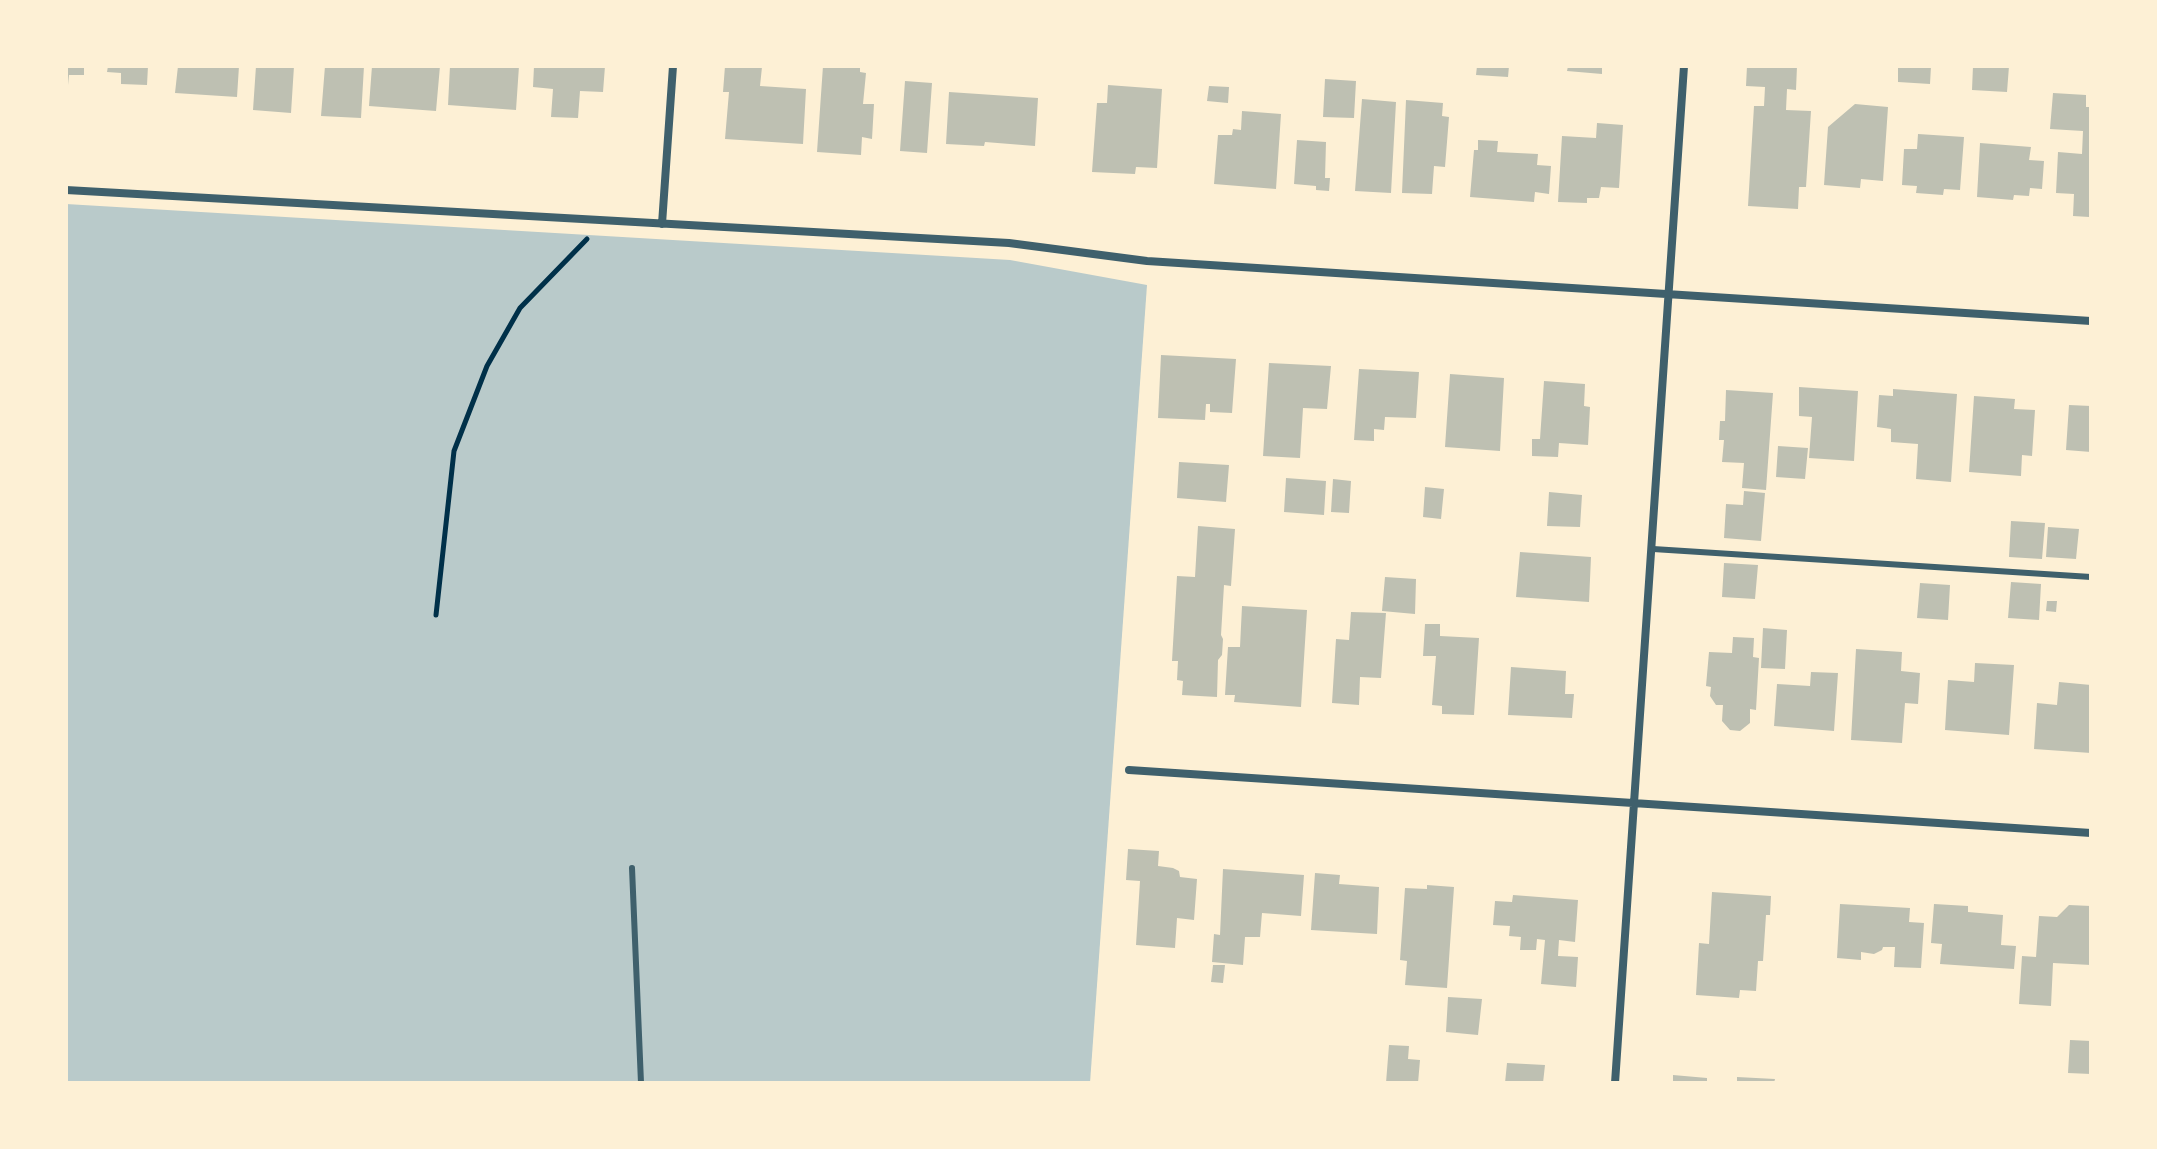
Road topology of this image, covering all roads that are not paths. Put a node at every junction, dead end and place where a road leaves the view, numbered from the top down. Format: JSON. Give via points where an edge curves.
{"nodes":[{"id":1,"x":673,"y":66,"type":"edge"},
{"id":2,"x":1684,"y":66,"type":"edge"},
{"id":3,"x":66,"y":190,"type":"edge"},
{"id":4,"x":662,"y":224,"type":"junction"},
{"id":5,"x":1669,"y":294,"type":"junction"},
{"id":6,"x":2091,"y":321,"type":"edge"},
{"id":7,"x":1653,"y":549,"type":"junction"},
{"id":8,"x":2091,"y":577,"type":"edge"},
{"id":9,"x":1129,"y":770,"type":"dead end"},
{"id":10,"x":1636,"y":803,"type":"junction"},
{"id":11,"x":2091,"y":833,"type":"edge"},
{"id":12,"x":632,"y":868,"type":"dead end"},
{"id":13,"x":641,"y":1083,"type":"edge"},
{"id":14,"x":1615,"y":1083,"type":"edge"}],
"edges":[{"from":1,"to":4,"type":"street"},
{"from":2,"to":5,"type":"street"},
{"from":3,"to":4,"type":"street"},
{"from":4,"to":5,"type":"street","via":[[1009,243],[1147,261]]},
{"from":5,"to":6,"type":"street"},
{"from":5,"to":7,"type":"street"},
{"from":7,"to":8,"type":"lane"},
{"from":7,"to":10,"type":"street"},
{"from":9,"to":10,"type":"street"},
{"from":10,"to":11,"type":"street"},
{"from":10,"to":14,"type":"street"},
{"from":12,"to":13,"type":"lane"}]}
